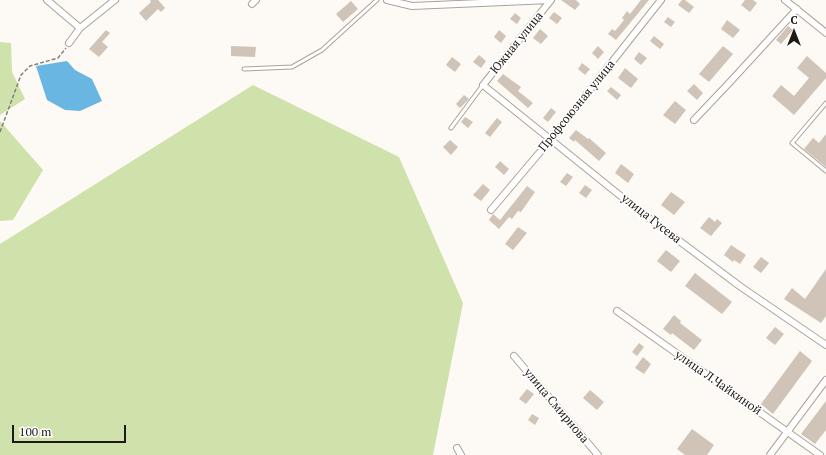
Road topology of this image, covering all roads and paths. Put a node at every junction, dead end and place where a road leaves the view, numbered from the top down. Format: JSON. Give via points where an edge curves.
{"nodes":[{"id":1,"x":47,"y":0,"type":"edge"},
{"id":2,"x":115,"y":0,"type":"edge"},
{"id":3,"x":377,"y":0,"type":"edge"},
{"id":4,"x":387,"y":0,"type":"edge"},
{"id":5,"x":421,"y":0,"type":"edge"},
{"id":6,"x":550,"y":0,"type":"edge"},
{"id":7,"x":661,"y":0,"type":"edge"},
{"id":8,"x":785,"y":0,"type":"edge"},
{"id":9,"x":412,"y":6,"type":"junction"},
{"id":10,"x":797,"y":9,"type":"junction"},
{"id":11,"x":80,"y":28,"type":"junction"},
{"id":12,"x":826,"y":33,"type":"edge"},
{"id":13,"x":69,"y":43,"type":"joint"},
{"id":14,"x":244,"y":69,"type":"dead end"},
{"id":15,"x":483,"y":85,"type":"junction"},
{"id":16,"x":826,"y":103,"type":"edge"},
{"id":17,"x":694,"y":120,"type":"dead end"},
{"id":18,"x":451,"y":128,"type":"dead end"},
{"id":19,"x":0,"y":132,"type":"edge"},
{"id":20,"x":551,"y":139,"type":"junction"},
{"id":21,"x":826,"y":171,"type":"edge"},
{"id":22,"x":491,"y":210,"type":"dead end"},
{"id":23,"x":617,"y":311,"type":"dead end"},
{"id":24,"x":826,"y":345,"type":"edge"},
{"id":25,"x":514,"y":356,"type":"dead end"},
{"id":26,"x":826,"y":380,"type":"edge"},
{"id":27,"x":787,"y":432,"type":"junction"},
{"id":28,"x":457,"y":448,"type":"dead end"},
{"id":29,"x":461,"y":455,"type":"edge"},
{"id":30,"x":598,"y":455,"type":"edge"},
{"id":31,"x":770,"y":455,"type":"edge"},
{"id":32,"x":820,"y":455,"type":"edge"}],
"edges":[{"from":1,"to":11,"type":"street"},
{"from":2,"to":11,"type":"street"},
{"from":3,"to":14,"type":"lane","via":[[322,50],[292,67]]},
{"from":4,"to":9,"type":"street"},
{"from":5,"to":9,"type":"street"},
{"from":6,"to":9,"type":"street"},
{"from":6,"to":15,"type":"street","name":"Южная улица"},
{"from":7,"to":20,"type":"street","name":"Профсоюзная улица"},
{"from":8,"to":10,"type":"street"},
{"from":10,"to":12,"type":"street"},
{"from":10,"to":17,"type":"street"},
{"from":11,"to":13,"type":"street"},
{"from":13,"to":19,"type":"path","via":[[58,58],[30,66],[21,75]]},
{"from":15,"to":18,"type":"lane"},
{"from":15,"to":20,"type":"street","name":"улица Гусева"},
{"from":16,"to":21,"type":"lane","via":[[792,143]]},
{"from":20,"to":22,"type":"street","name":"Профсоюзная улица"},
{"from":20,"to":24,"type":"street","name":"улица Гусева","via":[[638,210],[741,287]]},
{"from":23,"to":27,"type":"street","name":"улица Л.Чайкиной"},
{"from":25,"to":30,"type":"street","name":"улица Смирнова"},
{"from":26,"to":27,"type":"street"},
{"from":27,"to":31,"type":"street"},
{"from":27,"to":32,"type":"street","name":"улица Л.Чайкиной"},
{"from":28,"to":29,"type":"street"}]}
